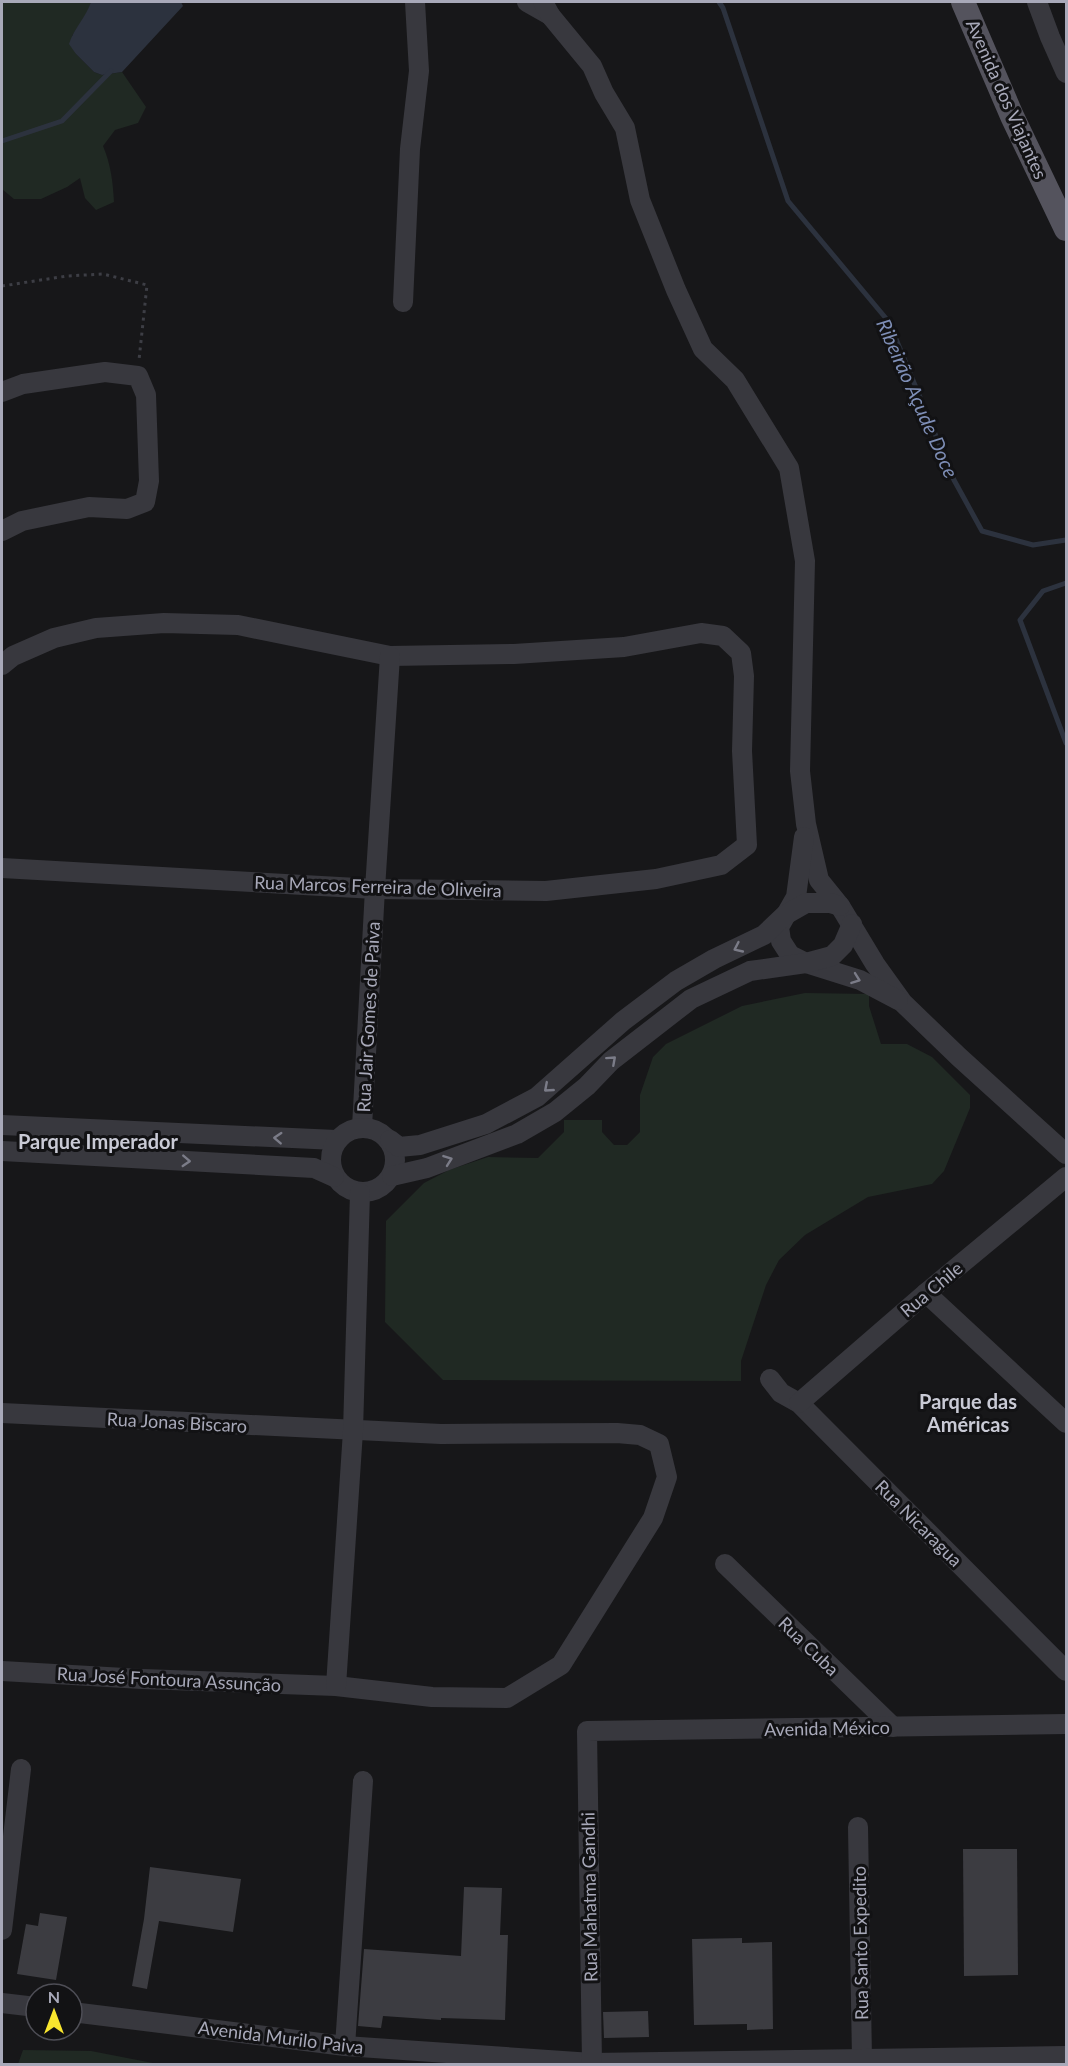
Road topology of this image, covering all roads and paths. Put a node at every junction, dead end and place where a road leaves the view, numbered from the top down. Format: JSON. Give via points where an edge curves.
{"nodes":[{"id":1,"x":415,"y":2,"type":"edge"},
{"id":2,"x":527,"y":2,"type":"edge"},
{"id":3,"x":963,"y":2,"type":"edge"},
{"id":4,"x":1037,"y":2,"type":"edge"},
{"id":5,"x":547,"y":8,"type":"edge"},
{"id":6,"x":1066,"y":73,"type":"edge"},
{"id":7,"x":1066,"y":229,"type":"edge"},
{"id":8,"x":2,"y":286,"type":"edge"},
{"id":9,"x":403,"y":302,"type":"dead end"},
{"id":10,"x":138,"y":376,"type":"junction"},
{"id":11,"x":2,"y":392,"type":"edge"},
{"id":12,"x":2,"y":531,"type":"edge"},
{"id":13,"x":390,"y":656,"type":"junction"},
{"id":14,"x":2,"y":665,"type":"edge"},
{"id":15,"x":806,"y":824,"type":"junction"},
{"id":16,"x":2,"y":868,"type":"edge"},
{"id":17,"x":375,"y":889,"type":"junction"},
{"id":18,"x":840,"y":906,"type":"junction"},
{"id":19,"x":785,"y":915,"type":"junction"},
{"id":20,"x":852,"y":924,"type":"junction"},
{"id":21,"x":806,"y":963,"type":"junction"},
{"id":22,"x":903,"y":1003,"type":"junction"},
{"id":23,"x":2,"y":1125,"type":"edge"},
{"id":24,"x":362,"y":1127,"type":"junction"},
{"id":25,"x":336,"y":1140,"type":"junction"},
{"id":26,"x":390,"y":1140,"type":"junction"},
{"id":27,"x":2,"y":1151,"type":"edge"},
{"id":28,"x":1066,"y":1154,"type":"edge"},
{"id":29,"x":392,"y":1176,"type":"junction"},
{"id":30,"x":334,"y":1177,"type":"junction"},
{"id":31,"x":1066,"y":1178,"type":"edge"},
{"id":32,"x":360,"y":1192,"type":"junction"},
{"id":33,"x":926,"y":1293,"type":"junction"},
{"id":34,"x":770,"y":1378,"type":"dead end"},
{"id":35,"x":799,"y":1403,"type":"junction"},
{"id":36,"x":2,"y":1413,"type":"edge"},
{"id":37,"x":1066,"y":1424,"type":"edge"},
{"id":38,"x":352,"y":1431,"type":"junction"},
{"id":39,"x":726,"y":1564,"type":"dead end"},
{"id":40,"x":2,"y":1671,"type":"edge"},
{"id":41,"x":1066,"y":1671,"type":"edge"},
{"id":42,"x":336,"y":1686,"type":"junction"},
{"id":43,"x":1066,"y":1724,"type":"edge"},
{"id":44,"x":893,"y":1727,"type":"junction"},
{"id":45,"x":587,"y":1731,"type":"joint"},
{"id":46,"x":21,"y":1769,"type":"dead end"},
{"id":47,"x":363,"y":1781,"type":"dead end"},
{"id":48,"x":858,"y":1827,"type":"dead end"},
{"id":49,"x":2,"y":1930,"type":"edge"},
{"id":50,"x":2,"y":2002,"type":"edge"},
{"id":51,"x":24,"y":2005,"type":"edge"},
{"id":52,"x":84,"y":2013,"type":"edge"},
{"id":53,"x":345,"y":2046,"type":"junction"},
{"id":54,"x":1066,"y":2056,"type":"edge"},
{"id":55,"x":862,"y":2059,"type":"junction"},
{"id":56,"x":999,"y":2060,"type":"edge"},
{"id":57,"x":899,"y":2061,"type":"edge"},
{"id":58,"x":812,"y":2062,"type":"edge"},
{"id":59,"x":592,"y":2063,"type":"junction"}],
"edges":[{"from":1,"to":9,"type":"street","via":[[419,71],[410,149]]},
{"from":2,"to":5,"type":"street"},
{"from":3,"to":7,"type":"main road","name":"Avenida dos Viajantes"},
{"from":4,"to":6,"type":"street"},
{"from":5,"to":15,"type":"street","via":[[592,66],[625,128],[640,200],[703,348],[735,380],[789,468],[805,561],[800,771]]},
{"from":8,"to":10,"type":"path","via":[[103,274],[147,285]]},
{"from":10,"to":11,"type":"street","via":[[105,372],[23,384]]},
{"from":10,"to":12,"type":"street","via":[[146,395],[149,481],[145,502],[127,509],[89,507],[22,521]]},
{"from":13,"to":14,"type":"street","via":[[238,625],[164,623],[96,628],[54,638]]},
{"from":13,"to":17,"type":"street","name":"Rua Jair Gomes de Paiva"},
{"from":13,"to":17,"type":"street","name":"Rua Marcos Ferreira de Oliveira","via":[[514,654],[624,647],[701,633],[723,636],[741,653],[744,676],[741,752],[747,845],[721,865],[656,879],[546,891]]},
{"from":15,"to":18,"type":"street","via":[[819,880]]},
{"from":15,"to":19,"type":"street","via":[[796,897]]},
{"from":16,"to":17,"type":"street","name":"Rua Marcos Ferreira de Oliveira"},
{"from":17,"to":24,"type":"street","name":"Rua Jair Gomes de Paiva"},
{"from":18,"to":19,"type":"street","via":[[806,903]]},
{"from":18,"to":20,"type":"street"},
{"from":19,"to":21,"type":"street","via":[[779,927],[781,941],[790,955]]},
{"from":19,"to":26,"type":"street","one_way":true,"via":[[764,935],[676,981],[623,1021],[537,1097],[486,1124],[420,1145],[399,1147]]},
{"from":20,"to":21,"type":"street","via":[[843,945],[832,956]]},
{"from":20,"to":22,"type":"street"},
{"from":21,"to":22,"type":"street","one_way":true,"via":[[860,980]]},
{"from":29,"to":21,"type":"street","one_way":true,"via":[[427,1168],[517,1134],[555,1112],[611,1061],[691,999],[750,971]]},
{"from":22,"to":28,"type":"street"},
{"from":25,"to":23,"type":"street","one_way":true},
{"from":24,"to":25,"type":"street","via":[[347,1130]]},
{"from":24,"to":26,"type":"street","via":[[377,1130]]},
{"from":25,"to":30,"type":"street","via":[[330,1158]]},
{"from":26,"to":29,"type":"street","via":[[396,1158]]},
{"from":27,"to":30,"type":"street","one_way":true,"via":[[314,1168]]},
{"from":29,"to":32,"type":"street","via":[[379,1189]]},
{"from":30,"to":32,"type":"street","via":[[345,1188]]},
{"from":31,"to":33,"type":"street","name":"Rua Chile"},
{"from":32,"to":38,"type":"street"},
{"from":33,"to":35,"type":"street","name":"Rua Chile"},
{"from":33,"to":37,"type":"street"},
{"from":34,"to":35,"type":"street","name":"Rua Nicaragua","via":[[782,1393]]},
{"from":35,"to":41,"type":"street","name":"Rua Nicaragua"},
{"from":36,"to":38,"type":"street","name":"Rua Jonas Biscaro"},
{"from":38,"to":42,"type":"street"},
{"from":38,"to":42,"type":"street","name":"Rua Jonas Biscaro","via":[[640,1435],[659,1444],[667,1478],[653,1518],[561,1665],[507,1698],[432,1697]]},
{"from":39,"to":44,"type":"street","name":"Rua Cuba"},
{"from":40,"to":42,"type":"street","name":"Rua José Fontoura Assunção"},
{"from":43,"to":44,"type":"street","name":"Avenida México"},
{"from":44,"to":45,"type":"street","name":"Avenida México"},
{"from":45,"to":59,"type":"street","name":"Rua Mahatma Gandhi"},
{"from":46,"to":49,"type":"street"},
{"from":47,"to":53,"type":"street"},
{"from":48,"to":55,"type":"street","name":"Rua Santo Expedito"},
{"from":50,"to":51,"type":"street"},
{"from":52,"to":53,"type":"street","name":"Avenida Murilo Paiva"},
{"from":53,"to":59,"type":"street","name":"Avenida Murilo Paiva"},
{"from":54,"to":56,"type":"street","name":"Avenida Murilo Paiva"},
{"from":55,"to":57,"type":"street","name":"Avenida Murilo Paiva"},
{"from":55,"to":58,"type":"street","name":"Avenida Murilo Paiva"},
{"from":56,"to":57,"type":"street","name":"Avenida Murilo Paiva"},
{"from":58,"to":59,"type":"street","name":"Avenida Murilo Paiva"}]}
